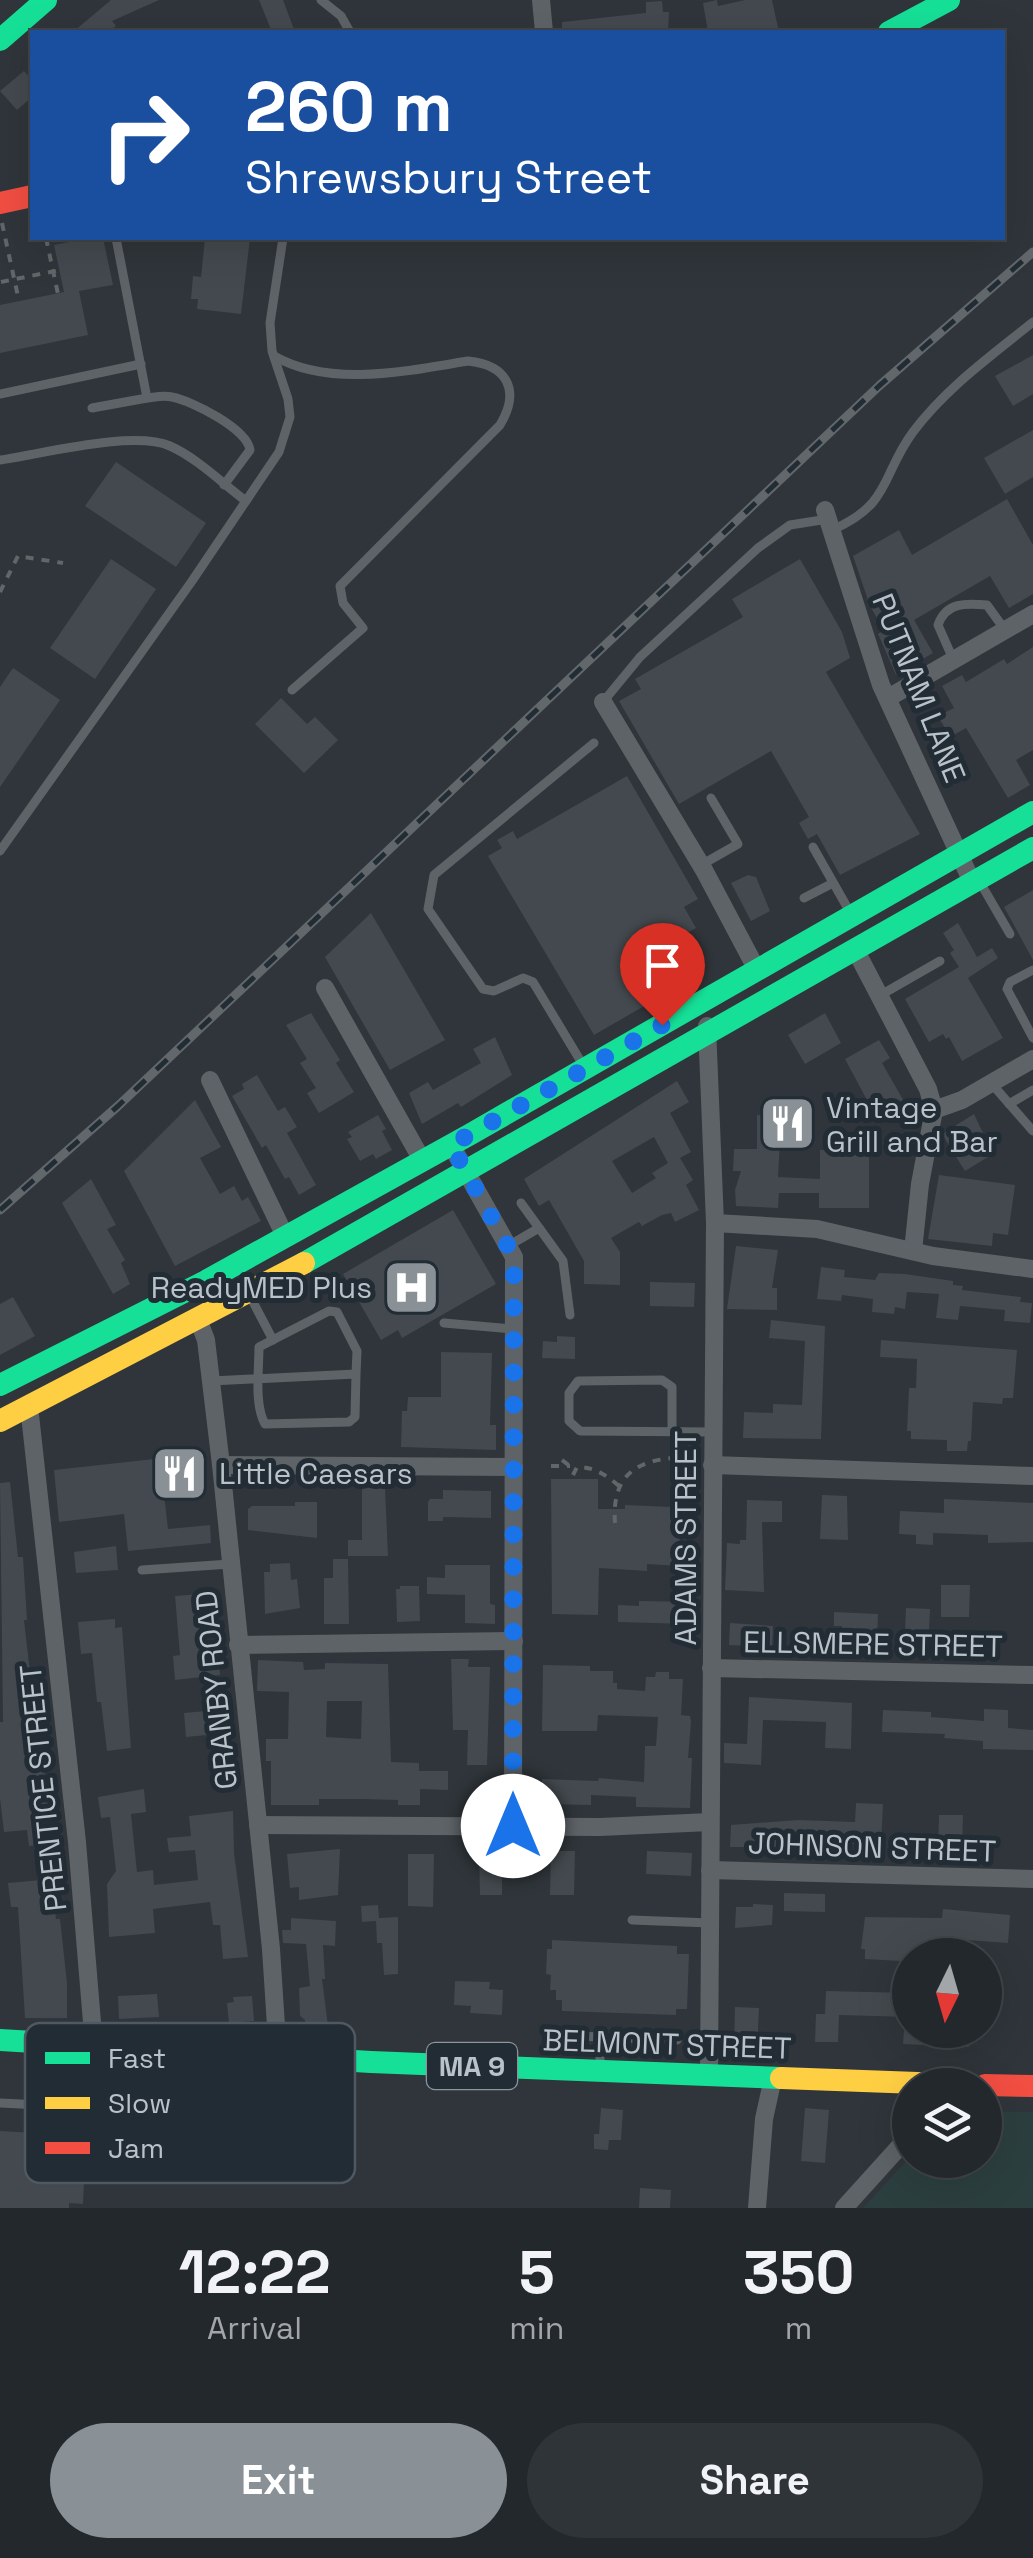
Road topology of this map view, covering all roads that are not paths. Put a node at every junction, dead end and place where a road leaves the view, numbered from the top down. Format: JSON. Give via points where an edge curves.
{"nodes":[{"id":1,"x":46,"y":0,"type":"edge"},
{"id":2,"x":321,"y":0,"type":"edge"},
{"id":3,"x":541,"y":0,"type":"edge"},
{"id":4,"x":950,"y":0,"type":"edge"},
{"id":5,"x":349,"y":30,"type":"edge"},
{"id":6,"x":544,"y":30,"type":"edge"},
{"id":7,"x":893,"y":30,"type":"edge"},
{"id":8,"x":0,"y":40,"type":"edge"},
{"id":9,"x":30,"y":197,"type":"edge"},
{"id":10,"x":1,"y":212,"type":"edge"},
{"id":11,"x":116,"y":240,"type":"edge"},
{"id":12,"x":283,"y":240,"type":"edge"},
{"id":13,"x":1033,"y":322,"type":"edge"},
{"id":14,"x":273,"y":356,"type":"junction"},
{"id":15,"x":141,"y":364,"type":"junction"},
{"id":16,"x":0,"y":394,"type":"edge"},
{"id":17,"x":147,"y":398,"type":"junction"},
{"id":18,"x":92,"y":408,"type":"dead end"},
{"id":19,"x":0,"y":460,"type":"edge"},
{"id":20,"x":224,"y":485,"type":"junction"},
{"id":21,"x":246,"y":501,"type":"junction"},
{"id":22,"x":828,"y":520,"type":"junction"},
{"id":23,"x":1033,"y":614,"type":"edge"},
{"id":24,"x":1004,"y":630,"type":"junction"},
{"id":25,"x":954,"y":660,"type":"junction"},
{"id":26,"x":292,"y":690,"type":"dead end"},
{"id":27,"x":888,"y":698,"type":"junction"},
{"id":28,"x":603,"y":702,"type":"joint"},
{"id":29,"x":594,"y":744,"type":"dead end"},
{"id":30,"x":711,"y":798,"type":"dead end"},
{"id":31,"x":1033,"y":812,"type":"edge"},
{"id":32,"x":812,"y":848,"type":"dead end"},
{"id":33,"x":1033,"y":848,"type":"edge"},
{"id":34,"x":0,"y":852,"type":"edge"},
{"id":35,"x":960,"y":854,"type":"junction"},
{"id":36,"x":701,"y":865,"type":"junction"},
{"id":37,"x":975,"y":881,"type":"junction"},
{"id":38,"x":833,"y":882,"type":"junction"},
{"id":39,"x":804,"y":898,"type":"dead end"},
{"id":40,"x":852,"y":915,"type":"junction"},
{"id":41,"x":1010,"y":934,"type":"dead end"},
{"id":42,"x":856,"y":951,"type":"junction"},
{"id":43,"x":940,"y":961,"type":"dead end"},
{"id":44,"x":757,"y":970,"type":"junction"},
{"id":45,"x":1033,"y":970,"type":"edge"},
{"id":46,"x":326,"y":988,"type":"dead end"},
{"id":47,"x":879,"y":996,"type":"junction"},
{"id":48,"x":695,"y":1006,"type":"junction"},
{"id":49,"x":709,"y":1031,"type":"junction"},
{"id":50,"x":1033,"y":1038,"type":"edge"},
{"id":51,"x":1033,"y":1059,"type":"edge"},
{"id":52,"x":585,"y":1068,"type":"junction"},
{"id":53,"x":210,"y":1080,"type":"dead end"},
{"id":54,"x":991,"y":1083,"type":"junction"},
{"id":55,"x":1033,"y":1090,"type":"edge"},
{"id":56,"x":1008,"y":1104,"type":"junction"},
{"id":57,"x":934,"y":1110,"type":"junction"},
{"id":58,"x":1033,"y":1131,"type":"edge"},
{"id":59,"x":451,"y":1145,"type":"junction"},
{"id":60,"x":422,"y":1160,"type":"junction"},
{"id":61,"x":466,"y":1174,"type":"junction"},
{"id":62,"x":520,"y":1202,"type":"dead end"},
{"id":63,"x":715,"y":1223,"type":"junction"},
{"id":64,"x":539,"y":1228,"type":"junction"},
{"id":65,"x":285,"y":1236,"type":"junction"},
{"id":66,"x":508,"y":1246,"type":"junction"},
{"id":67,"x":913,"y":1251,"type":"junction"},
{"id":68,"x":1033,"y":1269,"type":"edge"},
{"id":69,"x":248,"y":1292,"type":"junction"},
{"id":70,"x":570,"y":1315,"type":"dead end"},
{"id":71,"x":198,"y":1319,"type":"junction"},
{"id":72,"x":444,"y":1322,"type":"dead end"},
{"id":73,"x":514,"y":1329,"type":"junction"},
{"id":74,"x":274,"y":1340,"type":"junction"},
{"id":75,"x":356,"y":1374,"type":"junction"},
{"id":76,"x":260,"y":1377,"type":"junction"},
{"id":77,"x":211,"y":1381,"type":"junction"},
{"id":78,"x":0,"y":1385,"type":"edge"},
{"id":79,"x":28,"y":1406,"type":"junction"},
{"id":80,"x":0,"y":1421,"type":"edge"},
{"id":81,"x":672,"y":1432,"type":"junction"},
{"id":82,"x":713,"y":1432,"type":"junction"},
{"id":83,"x":221,"y":1465,"type":"junction"},
{"id":84,"x":712,"y":1465,"type":"junction"},
{"id":85,"x":514,"y":1466,"type":"junction"},
{"id":86,"x":1033,"y":1476,"type":"edge"},
{"id":87,"x":230,"y":1564,"type":"junction"},
{"id":88,"x":142,"y":1570,"type":"dead end"},
{"id":89,"x":514,"y":1641,"type":"junction"},
{"id":90,"x":238,"y":1645,"type":"junction"},
{"id":91,"x":712,"y":1668,"type":"junction"},
{"id":92,"x":1033,"y":1675,"type":"edge"},
{"id":93,"x":710,"y":1822,"type":"junction"},
{"id":94,"x":258,"y":1825,"type":"junction"},
{"id":95,"x":513,"y":1826,"type":"junction"},
{"id":96,"x":710,"y":1870,"type":"junction"},
{"id":97,"x":1033,"y":1879,"type":"edge"},
{"id":98,"x":632,"y":1920,"type":"dead end"},
{"id":99,"x":710,"y":1923,"type":"junction"},
{"id":100,"x":92,"y":2023,"type":"edge"},
{"id":101,"x":276,"y":2023,"type":"edge"},
{"id":102,"x":554,"y":2035,"type":"dead end"},
{"id":103,"x":600,"y":2038,"type":"junction"},
{"id":104,"x":0,"y":2040,"type":"edge"},
{"id":105,"x":677,"y":2040,"type":"dead end"},
{"id":106,"x":25,"y":2042,"type":"edge"},
{"id":107,"x":355,"y":2061,"type":"edge"},
{"id":108,"x":600,"y":2072,"type":"junction"},
{"id":109,"x":709,"y":2075,"type":"junction"},
{"id":110,"x":774,"y":2078,"type":"junction"},
{"id":111,"x":892,"y":2083,"type":"edge"},
{"id":112,"x":1002,"y":2085,"type":"edge"},
{"id":113,"x":1033,"y":2086,"type":"edge"},
{"id":114,"x":0,"y":2103,"type":"edge"},
{"id":115,"x":25,"y":2104,"type":"edge"},
{"id":116,"x":892,"y":2155,"type":"edge"},
{"id":117,"x":758,"y":2208,"type":"edge"},
{"id":118,"x":844,"y":2208,"type":"edge"}],
"edges":[{"from":1,"to":8,"type":"main road"},
{"from":2,"to":5,"type":"lane"},
{"from":3,"to":6,"type":"street"},
{"from":4,"to":7,"type":"main road"},
{"from":9,"to":10,"type":"main road"},
{"from":11,"to":15,"type":"lane"},
{"from":12,"to":14,"type":"lane","via":[[270,320]]},
{"from":13,"to":22,"type":"lane","via":[[951,389],[910,434],[884,489],[855,520]]},
{"from":14,"to":21,"type":"lane","via":[[290,421]]},
{"from":14,"to":26,"type":"lane","via":[[296,369],[341,374],[482,362],[496,366],[509,394],[500,426],[340,586],[343,603],[363,628]]},
{"from":15,"to":16,"type":"lane"},
{"from":15,"to":17,"type":"lane"},
{"from":17,"to":18,"type":"lane"},
{"from":17,"to":20,"type":"lane","via":[[194,404],[244,435],[250,450]]},
{"from":19,"to":20,"type":"lane","via":[[153,441],[180,451]]},
{"from":20,"to":21,"type":"lane"},
{"from":21,"to":34,"type":"lane"},
{"from":22,"to":27,"type":"street","name":"PUTNAM LANE"},
{"from":22,"to":28,"type":"lane","via":[[790,525],[758,548],[640,657]]},
{"from":23,"to":24,"type":"street"},
{"from":24,"to":25,"type":"street"},
{"from":24,"to":25,"type":"lane","via":[[987,605],[963,602],[942,614],[938,625]]},
{"from":25,"to":27,"type":"street"},
{"from":27,"to":35,"type":"street","name":"PUTNAM LANE"},
{"from":28,"to":36,"type":"street"},
{"from":29,"to":52,"type":"lane","via":[[434,875],[428,908],[483,990],[522,978],[533,982]]},
{"from":30,"to":36,"type":"lane","via":[[738,844]]},
{"from":31,"to":35,"type":"main road"},
{"from":32,"to":38,"type":"lane"},
{"from":33,"to":37,"type":"main road"},
{"from":35,"to":37,"type":"street","name":"PUTNAM LANE"},
{"from":35,"to":40,"type":"main road"},
{"from":36,"to":44,"type":"street"},
{"from":37,"to":41,"type":"lane"},
{"from":37,"to":42,"type":"main road"},
{"from":38,"to":39,"type":"lane"},
{"from":38,"to":40,"type":"lane"},
{"from":40,"to":44,"type":"main road"},
{"from":42,"to":47,"type":"street"},
{"from":42,"to":49,"type":"main road"},
{"from":43,"to":47,"type":"lane"},
{"from":44,"to":48,"type":"main road"},
{"from":45,"to":50,"type":"lane","via":[[1008,990]]},
{"from":46,"to":60,"type":"street"},
{"from":47,"to":57,"type":"street"},
{"from":48,"to":49,"type":"street","name":"ADAMS STREET"},
{"from":48,"to":52,"type":"main road"},
{"from":49,"to":61,"type":"main road"},
{"from":49,"to":63,"type":"street","name":"ADAMS STREET"},
{"from":51,"to":54,"type":"street"},
{"from":52,"to":59,"type":"main road"},
{"from":53,"to":65,"type":"street"},
{"from":54,"to":56,"type":"lane"},
{"from":54,"to":57,"type":"street"},
{"from":55,"to":56,"type":"lane"},
{"from":56,"to":58,"type":"lane"},
{"from":57,"to":67,"type":"street"},
{"from":59,"to":60,"type":"main road"},
{"from":59,"to":61,"type":"street"},
{"from":60,"to":65,"type":"main road"},
{"from":61,"to":66,"type":"street"},
{"from":61,"to":69,"type":"main road"},
{"from":62,"to":64,"type":"lane"},
{"from":63,"to":67,"type":"street","via":[[818,1229]]},
{"from":63,"to":82,"type":"street","name":"ADAMS STREET"},
{"from":64,"to":66,"type":"lane"},
{"from":64,"to":70,"type":"lane","via":[[563,1261]]},
{"from":65,"to":78,"type":"main road"},
{"from":66,"to":73,"type":"street","via":[[514,1257]]},
{"from":67,"to":68,"type":"street"},
{"from":69,"to":71,"type":"main road"},
{"from":69,"to":74,"type":"lane"},
{"from":71,"to":77,"type":"street","name":"GRANBY ROAD"},
{"from":71,"to":79,"type":"main road"},
{"from":72,"to":73,"type":"lane"},
{"from":73,"to":85,"type":"street"},
{"from":74,"to":75,"type":"lane","via":[[338,1312],[357,1351]]},
{"from":74,"to":76,"type":"lane","via":[[259,1347]]},
{"from":75,"to":76,"type":"lane"},
{"from":75,"to":76,"type":"lane","via":[[355,1418],[348,1422],[265,1424]]},
{"from":76,"to":77,"type":"lane"},
{"from":77,"to":83,"type":"street","name":"GRANBY ROAD"},
{"from":79,"to":80,"type":"main road"},
{"from":79,"to":100,"type":"street","name":"PRENTICE STREET"},
{"from":81,"to":81,"type":"lane","via":[[580,1430],[569,1421],[569,1393],[578,1381],[662,1380],[672,1386]]},
{"from":81,"to":82,"type":"lane"},
{"from":82,"to":84,"type":"street","name":"ADAMS STREET"},
{"from":83,"to":85,"type":"street"},
{"from":83,"to":87,"type":"street","name":"GRANBY ROAD"},
{"from":84,"to":86,"type":"street"},
{"from":84,"to":91,"type":"street","name":"ADAMS STREET"},
{"from":85,"to":89,"type":"street"},
{"from":87,"to":88,"type":"lane"},
{"from":87,"to":90,"type":"street","name":"GRANBY ROAD"},
{"from":89,"to":90,"type":"street"},
{"from":89,"to":95,"type":"street"},
{"from":90,"to":94,"type":"street","name":"GRANBY ROAD"},
{"from":91,"to":92,"type":"street","name":"ELLSMERE STREET"},
{"from":91,"to":93,"type":"street","name":"ADAMS STREET"},
{"from":93,"to":95,"type":"street"},
{"from":93,"to":96,"type":"street","name":"ADAMS STREET"},
{"from":94,"to":95,"type":"street"},
{"from":94,"to":101,"type":"street","name":"GRANBY ROAD"},
{"from":96,"to":97,"type":"street","name":"JOHNSON STREET"},
{"from":96,"to":99,"type":"street","name":"ADAMS STREET"},
{"from":98,"to":99,"type":"lane"},
{"from":99,"to":109,"type":"street","name":"ADAMS STREET"},
{"from":102,"to":103,"type":"lane"},
{"from":103,"to":105,"type":"lane"},
{"from":103,"to":108,"type":"lane"},
{"from":104,"to":106,"type":"main road","name":"BELMONT STREET","number":"MA 9"},
{"from":107,"to":108,"type":"main road","name":"BELMONT STREET","number":"MA 9"},
{"from":108,"to":109,"type":"main road","name":"BELMONT STREET","number":"MA 9"},
{"from":109,"to":110,"type":"main road","name":"BELMONT STREET","number":"MA 9"},
{"from":110,"to":111,"type":"main road","name":"BELMONT STREET","number":"MA 9"},
{"from":110,"to":117,"type":"street"},
{"from":112,"to":113,"type":"main road"},
{"from":114,"to":115,"type":"lane"},
{"from":116,"to":118,"type":"street"}]}
